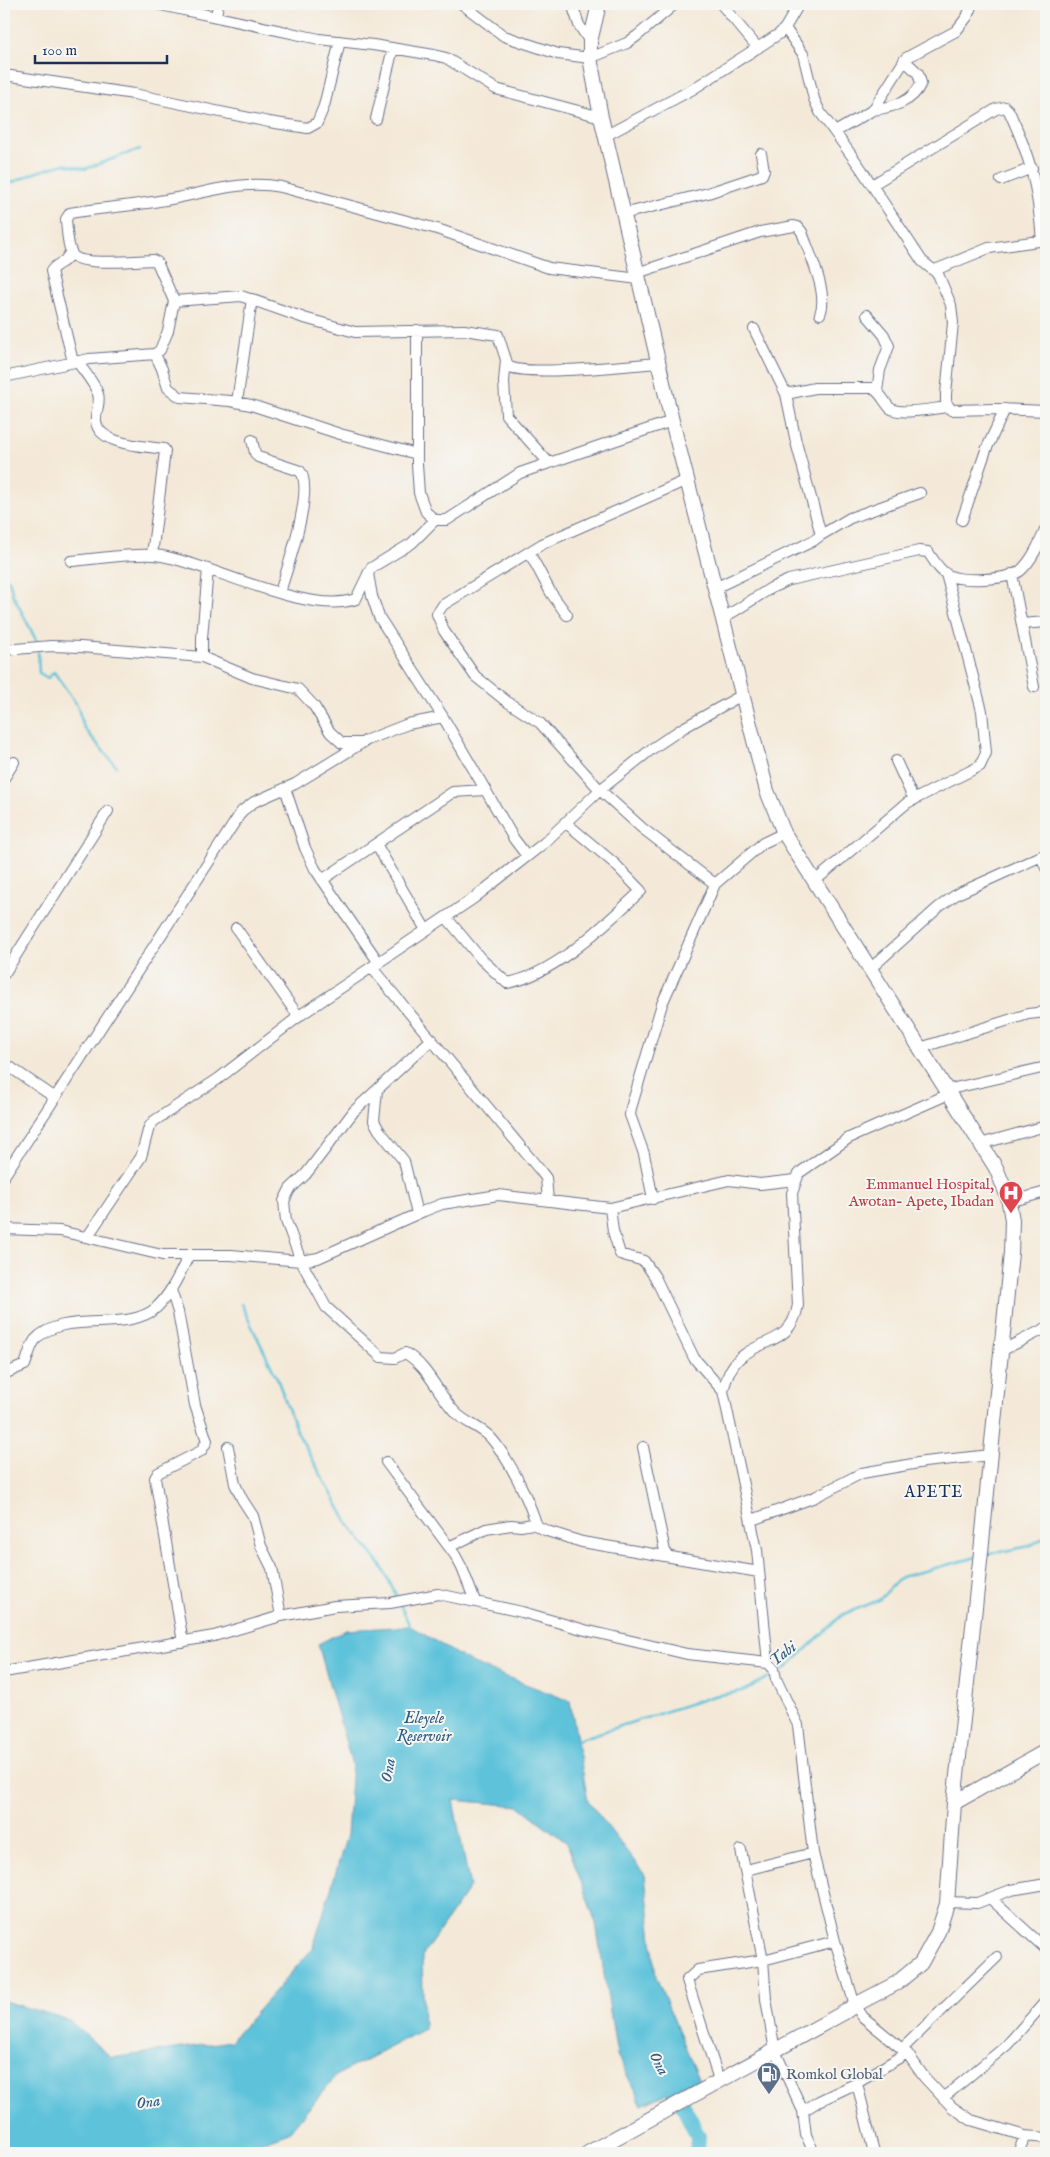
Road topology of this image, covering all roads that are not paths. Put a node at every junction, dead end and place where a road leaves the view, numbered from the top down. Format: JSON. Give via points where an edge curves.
{"nodes":[{"id":1,"x":156,"y":4,"type":"edge"},
{"id":2,"x":218,"y":4,"type":"edge"},
{"id":3,"x":462,"y":4,"type":"edge"},
{"id":4,"x":572,"y":4,"type":"edge"},
{"id":5,"x":599,"y":4,"type":"edge"},
{"id":6,"x":675,"y":4,"type":"edge"},
{"id":7,"x":722,"y":4,"type":"edge"},
{"id":8,"x":799,"y":4,"type":"edge"},
{"id":9,"x":972,"y":4,"type":"edge"},
{"id":10,"x":216,"y":16,"type":"junction"},
{"id":11,"x":785,"y":28,"type":"junction"},
{"id":12,"x":340,"y":41,"type":"junction"},
{"id":13,"x":590,"y":42,"type":"junction"},
{"id":14,"x":393,"y":48,"type":"junction"},
{"id":15,"x":758,"y":48,"type":"junction"},
{"id":16,"x":590,"y":58,"type":"junction"},
{"id":17,"x":904,"y":60,"type":"junction"},
{"id":18,"x":4,"y":74,"type":"edge"},
{"id":19,"x":873,"y":110,"type":"junction"},
{"id":20,"x":601,"y":117,"type":"junction"},
{"id":21,"x":376,"y":119,"type":"dead end"},
{"id":22,"x":834,"y":132,"type":"junction"},
{"id":23,"x":605,"y":136,"type":"junction"},
{"id":24,"x":761,"y":154,"type":"dead end"},
{"id":25,"x":1032,"y":168,"type":"junction"},
{"id":26,"x":1001,"y":180,"type":"dead end"},
{"id":27,"x":872,"y":185,"type":"junction"},
{"id":28,"x":624,"y":214,"type":"junction"},
{"id":29,"x":1044,"y":241,"type":"edge"},
{"id":30,"x":71,"y":251,"type":"junction"},
{"id":31,"x":935,"y":270,"type":"junction"},
{"id":32,"x":638,"y":276,"type":"junction"},
{"id":33,"x":252,"y":299,"type":"junction"},
{"id":34,"x":174,"y":301,"type":"junction"},
{"id":35,"x":820,"y":314,"type":"dead end"},
{"id":36,"x":867,"y":315,"type":"dead end"},
{"id":37,"x":754,"y":329,"type":"dead end"},
{"id":38,"x":417,"y":330,"type":"junction"},
{"id":39,"x":155,"y":354,"type":"junction"},
{"id":40,"x":506,"y":358,"type":"junction"},
{"id":41,"x":75,"y":362,"type":"junction"},
{"id":42,"x":658,"y":363,"type":"junction"},
{"id":43,"x":4,"y":377,"type":"edge"},
{"id":44,"x":877,"y":390,"type":"junction"},
{"id":45,"x":786,"y":394,"type":"junction"},
{"id":46,"x":237,"y":402,"type":"junction"},
{"id":47,"x":948,"y":407,"type":"junction"},
{"id":48,"x":1005,"y":409,"type":"junction"},
{"id":49,"x":1046,"y":411,"type":"edge"},
{"id":50,"x":672,"y":421,"type":"junction"},
{"id":51,"x":252,"y":440,"type":"dead end"},
{"id":52,"x":417,"y":454,"type":"junction"},
{"id":53,"x":549,"y":463,"type":"junction"},
{"id":54,"x":687,"y":480,"type":"junction"},
{"id":55,"x":920,"y":493,"type":"dead end"},
{"id":56,"x":435,"y":520,"type":"junction"},
{"id":57,"x":962,"y":520,"type":"dead end"},
{"id":58,"x":1046,"y":528,"type":"edge"},
{"id":59,"x":821,"y":535,"type":"junction"},
{"id":60,"x":529,"y":552,"type":"junction"},
{"id":61,"x":152,"y":555,"type":"junction"},
{"id":62,"x":71,"y":561,"type":"dead end"},
{"id":63,"x":208,"y":569,"type":"junction"},
{"id":64,"x":368,"y":574,"type":"junction"},
{"id":65,"x":946,"y":574,"type":"junction"},
{"id":66,"x":1012,"y":574,"type":"junction"},
{"id":67,"x":714,"y":588,"type":"junction"},
{"id":68,"x":280,"y":592,"type":"junction"},
{"id":69,"x":567,"y":615,"type":"dead end"},
{"id":70,"x":722,"y":619,"type":"junction"},
{"id":71,"x":1046,"y":622,"type":"edge"},
{"id":72,"x":1022,"y":624,"type":"junction"},
{"id":73,"x":4,"y":650,"type":"edge"},
{"id":74,"x":202,"y":657,"type":"junction"},
{"id":75,"x":1034,"y":687,"type":"dead end"},
{"id":76,"x":742,"y":695,"type":"junction"},
{"id":77,"x":443,"y":718,"type":"junction"},
{"id":78,"x":362,"y":743,"type":"junction"},
{"id":79,"x":896,"y":761,"type":"dead end"},
{"id":80,"x":14,"y":762,"type":"dead end"},
{"id":81,"x":4,"y":778,"type":"edge"},
{"id":82,"x":285,"y":788,"type":"junction"},
{"id":83,"x":485,"y":790,"type":"junction"},
{"id":84,"x":600,"y":790,"type":"junction"},
{"id":85,"x":914,"y":800,"type":"junction"},
{"id":86,"x":108,"y":811,"type":"dead end"},
{"id":87,"x":565,"y":822,"type":"junction"},
{"id":88,"x":784,"y":833,"type":"junction"},
{"id":89,"x":376,"y":844,"type":"junction"},
{"id":90,"x":1044,"y":855,"type":"edge"},
{"id":91,"x":527,"y":856,"type":"junction"},
{"id":92,"x":1046,"y":868,"type":"edge"},
{"id":93,"x":322,"y":880,"type":"junction"},
{"id":94,"x":815,"y":881,"type":"junction"},
{"id":95,"x":716,"y":884,"type":"junction"},
{"id":96,"x":446,"y":917,"type":"junction"},
{"id":97,"x":236,"y":928,"type":"dead end"},
{"id":98,"x":426,"y":930,"type":"junction"},
{"id":99,"x":375,"y":966,"type":"junction"},
{"id":100,"x":870,"y":968,"type":"junction"},
{"id":101,"x":4,"y":974,"type":"edge"},
{"id":102,"x":1046,"y":1012,"type":"edge"},
{"id":103,"x":300,"y":1017,"type":"junction"},
{"id":104,"x":432,"y":1039,"type":"junction"},
{"id":105,"x":920,"y":1048,"type":"junction"},
{"id":106,"x":4,"y":1063,"type":"edge"},
{"id":107,"x":1046,"y":1067,"type":"edge"},
{"id":108,"x":377,"y":1090,"type":"junction"},
{"id":109,"x":948,"y":1092,"type":"junction"},
{"id":110,"x":54,"y":1097,"type":"junction"},
{"id":111,"x":1046,"y":1126,"type":"edge"},
{"id":112,"x":980,"y":1144,"type":"junction"},
{"id":113,"x":4,"y":1176,"type":"edge"},
{"id":114,"x":795,"y":1180,"type":"junction"},
{"id":115,"x":1046,"y":1192,"type":"edge"},
{"id":116,"x":653,"y":1199,"type":"junction"},
{"id":117,"x":548,"y":1200,"type":"junction"},
{"id":118,"x":1009,"y":1202,"type":"junction"},
{"id":119,"x":610,"y":1208,"type":"junction"},
{"id":120,"x":417,"y":1214,"type":"junction"},
{"id":121,"x":4,"y":1229,"type":"edge"},
{"id":122,"x":88,"y":1236,"type":"junction"},
{"id":123,"x":189,"y":1256,"type":"junction"},
{"id":124,"x":300,"y":1261,"type":"junction"},
{"id":125,"x":171,"y":1290,"type":"junction"},
{"id":126,"x":1046,"y":1328,"type":"edge"},
{"id":127,"x":1001,"y":1351,"type":"junction"},
{"id":128,"x":4,"y":1374,"type":"edge"},
{"id":129,"x":723,"y":1391,"type":"junction"},
{"id":130,"x":228,"y":1447,"type":"dead end"},
{"id":131,"x":643,"y":1447,"type":"dead end"},
{"id":132,"x":991,"y":1455,"type":"junction"},
{"id":133,"x":386,"y":1462,"type":"dead end"},
{"id":134,"x":752,"y":1520,"type":"junction"},
{"id":135,"x":537,"y":1526,"type":"junction"},
{"id":136,"x":449,"y":1547,"type":"junction"},
{"id":137,"x":666,"y":1556,"type":"junction"},
{"id":138,"x":759,"y":1572,"type":"junction"},
{"id":139,"x":475,"y":1601,"type":"junction"},
{"id":140,"x":280,"y":1616,"type":"junction"},
{"id":141,"x":183,"y":1642,"type":"junction"},
{"id":142,"x":773,"y":1671,"type":"junction"},
{"id":143,"x":4,"y":1672,"type":"edge"},
{"id":144,"x":1046,"y":1751,"type":"edge"},
{"id":145,"x":954,"y":1803,"type":"junction"},
{"id":146,"x":741,"y":1850,"type":"dead end"},
{"id":147,"x":813,"y":1853,"type":"junction"},
{"id":148,"x":746,"y":1870,"type":"junction"},
{"id":149,"x":1046,"y":1884,"type":"edge"},
{"id":150,"x":990,"y":1899,"type":"junction"},
{"id":151,"x":948,"y":1902,"type":"junction"},
{"id":152,"x":835,"y":1941,"type":"junction"},
{"id":153,"x":1046,"y":1949,"type":"edge"},
{"id":154,"x":997,"y":1956,"type":"dead end"},
{"id":155,"x":763,"y":1960,"type":"junction"},
{"id":156,"x":1046,"y":2001,"type":"edge"},
{"id":157,"x":854,"y":2005,"type":"junction"},
{"id":158,"x":774,"y":2051,"type":"junction"},
{"id":159,"x":904,"y":2052,"type":"junction"},
{"id":160,"x":719,"y":2080,"type":"junction"},
{"id":161,"x":857,"y":2083,"type":"junction"},
{"id":162,"x":943,"y":2098,"type":"junction"},
{"id":163,"x":803,"y":2111,"type":"junction"},
{"id":164,"x":1025,"y":2136,"type":"junction"},
{"id":165,"x":1046,"y":2138,"type":"edge"},
{"id":166,"x":588,"y":2153,"type":"edge"},
{"id":167,"x":814,"y":2153,"type":"edge"},
{"id":168,"x":874,"y":2153,"type":"edge"},
{"id":169,"x":1018,"y":2153,"type":"edge"}],
"edges":[{"from":1,"to":10,"type":"street"},
{"from":2,"to":10,"type":"street"},
{"from":3,"to":16,"type":"street","via":[[504,36],[558,54]]},
{"from":4,"to":13,"type":"street","via":[[579,25]]},
{"from":5,"to":13,"type":"main road"},
{"from":6,"to":16,"type":"street","via":[[627,43]]},
{"from":7,"to":15,"type":"street"},
{"from":8,"to":11,"type":"street"},
{"from":9,"to":17,"type":"street","via":[[956,31]]},
{"from":10,"to":12,"type":"street"},
{"from":11,"to":15,"type":"street"},
{"from":11,"to":22,"type":"street","via":[[802,54],[814,99]]},
{"from":12,"to":14,"type":"street"},
{"from":12,"to":18,"type":"street","via":[[318,123],[308,128],[134,94]]},
{"from":13,"to":16,"type":"main road"},
{"from":14,"to":20,"type":"street","via":[[446,58],[496,90]]},
{"from":14,"to":21,"type":"street"},
{"from":15,"to":23,"type":"street","via":[[693,89]]},
{"from":16,"to":20,"type":"main road"},
{"from":17,"to":19,"type":"street"},
{"from":17,"to":19,"type":"street","via":[[918,73],[922,83],[918,92],[896,105]]},
{"from":19,"to":22,"type":"street"},
{"from":20,"to":23,"type":"main road"},
{"from":22,"to":27,"type":"street"},
{"from":23,"to":28,"type":"main road"},
{"from":24,"to":28,"type":"street","via":[[762,175],[708,193]]},
{"from":25,"to":26,"type":"street"},
{"from":25,"to":27,"type":"street","via":[[1025,146],[1005,107]]},
{"from":25,"to":29,"type":"street"},
{"from":27,"to":31,"type":"street","via":[[922,261]]},
{"from":28,"to":32,"type":"main road"},
{"from":29,"to":31,"type":"street","via":[[989,248]]},
{"from":30,"to":32,"type":"street","via":[[66,219],[70,213],[165,200],[206,190],[268,184],[437,229],[549,268]]},
{"from":30,"to":34,"type":"street","via":[[76,258],[88,262],[158,262]]},
{"from":30,"to":41,"type":"street","via":[[65,262],[51,271]]},
{"from":31,"to":47,"type":"street","via":[[951,305],[953,323],[946,394]]},
{"from":32,"to":35,"type":"street","via":[[760,232],[794,226],[802,232],[818,278],[822,295]]},
{"from":32,"to":42,"type":"main road"},
{"from":33,"to":34,"type":"street","via":[[228,296]]},
{"from":33,"to":38,"type":"street","via":[[355,332]]},
{"from":33,"to":46,"type":"street"},
{"from":34,"to":39,"type":"street","via":[[168,331]]},
{"from":36,"to":44,"type":"street","via":[[889,346]]},
{"from":37,"to":45,"type":"street"},
{"from":38,"to":40,"type":"street","via":[[464,330],[498,335]]},
{"from":38,"to":52,"type":"street"},
{"from":39,"to":41,"type":"street"},
{"from":39,"to":46,"type":"street","via":[[173,394]]},
{"from":40,"to":42,"type":"street","via":[[510,368],[547,370]]},
{"from":40,"to":53,"type":"street","via":[[506,415]]},
{"from":41,"to":43,"type":"street"},
{"from":41,"to":61,"type":"street","via":[[95,386],[99,401],[96,424],[102,434],[165,451]]},
{"from":42,"to":50,"type":"main road"},
{"from":44,"to":45,"type":"street","via":[[815,388]]},
{"from":44,"to":47,"type":"street","via":[[891,409],[908,411]]},
{"from":45,"to":59,"type":"street"},
{"from":46,"to":52,"type":"street"},
{"from":47,"to":48,"type":"street","via":[[951,410]]},
{"from":48,"to":49,"type":"street"},
{"from":48,"to":57,"type":"street","via":[[986,450]]},
{"from":50,"to":53,"type":"street"},
{"from":50,"to":54,"type":"main road"},
{"from":51,"to":68,"type":"street","via":[[258,456],[300,470],[306,483],[294,547]]},
{"from":52,"to":56,"type":"street","via":[[421,503]]},
{"from":53,"to":56,"type":"street","via":[[520,473],[447,520]]},
{"from":54,"to":60,"type":"street"},
{"from":54,"to":67,"type":"main road"},
{"from":55,"to":59,"type":"street","via":[[850,518]]},
{"from":56,"to":64,"type":"street","via":[[412,543],[376,563]]},
{"from":58,"to":66,"type":"street","via":[[1026,564]]},
{"from":59,"to":67,"type":"street"},
{"from":60,"to":69,"type":"street"},
{"from":60,"to":84,"type":"street","via":[[443,605],[437,611],[438,619],[474,676],[540,723]]},
{"from":61,"to":62,"type":"street"},
{"from":61,"to":63,"type":"street"},
{"from":63,"to":68,"type":"street"},
{"from":63,"to":74,"type":"street"},
{"from":64,"to":68,"type":"street","via":[[358,595],[348,602],[324,603]]},
{"from":64,"to":77,"type":"street","via":[[380,617]]},
{"from":65,"to":66,"type":"street","via":[[968,579]]},
{"from":65,"to":70,"type":"street","via":[[928,552],[903,554],[789,580],[770,588]]},
{"from":65,"to":85,"type":"street","via":[[982,711],[986,753],[980,766]]},
{"from":66,"to":72,"type":"street"},
{"from":67,"to":70,"type":"main road"},
{"from":70,"to":76,"type":"main road"},
{"from":71,"to":72,"type":"street"},
{"from":72,"to":75,"type":"street"},
{"from":73,"to":74,"type":"street","via":[[80,647]]},
{"from":74,"to":78,"type":"street","via":[[244,675],[298,689],[314,706],[333,736],[342,743]]},
{"from":76,"to":84,"type":"street","via":[[683,728]]},
{"from":76,"to":88,"type":"main road","via":[[767,790]]},
{"from":77,"to":78,"type":"street","via":[[408,724]]},
{"from":77,"to":83,"type":"street"},
{"from":78,"to":82,"type":"street"},
{"from":79,"to":85,"type":"street"},
{"from":80,"to":81,"type":"street"},
{"from":82,"to":93,"type":"street","via":[[305,848]]},
{"from":82,"to":110,"type":"street","via":[[254,802],[234,821]]},
{"from":83,"to":89,"type":"street","via":[[453,792]]},
{"from":83,"to":91,"type":"street"},
{"from":84,"to":87,"type":"street"},
{"from":84,"to":95,"type":"street","via":[[642,828]]},
{"from":85,"to":94,"type":"street"},
{"from":86,"to":101,"type":"street"},
{"from":87,"to":91,"type":"street"},
{"from":87,"to":96,"type":"street","via":[[614,863],[641,891],[597,931],[559,960],[522,980],[507,983],[481,959]]},
{"from":88,"to":94,"type":"main road"},
{"from":88,"to":95,"type":"street","via":[[763,843]]},
{"from":89,"to":93,"type":"street"},
{"from":89,"to":98,"type":"street"},
{"from":90,"to":92,"type":"street"},
{"from":90,"to":100,"type":"street","via":[[957,894]]},
{"from":91,"to":96,"type":"street"},
{"from":93,"to":99,"type":"street"},
{"from":94,"to":100,"type":"main road"},
{"from":95,"to":116,"type":"street","via":[[662,1004],[631,1108],[630,1115],[644,1154]]},
{"from":96,"to":98,"type":"street"},
{"from":97,"to":103,"type":"street"},
{"from":98,"to":99,"type":"street"},
{"from":99,"to":103,"type":"street"},
{"from":99,"to":104,"type":"street"},
{"from":100,"to":105,"type":"main road"},
{"from":102,"to":105,"type":"street","via":[[1028,1014]]},
{"from":103,"to":122,"type":"street","via":[[218,1079],[154,1121],[149,1127],[141,1158]]},
{"from":104,"to":108,"type":"street"},
{"from":104,"to":117,"type":"street","via":[[539,1168],[546,1178]]},
{"from":105,"to":109,"type":"main road"},
{"from":106,"to":110,"type":"street"},
{"from":107,"to":109,"type":"street"},
{"from":108,"to":120,"type":"street","via":[[374,1120],[404,1160]]},
{"from":108,"to":124,"type":"street","via":[[354,1111],[306,1174],[290,1189],[284,1201],[286,1221]]},
{"from":109,"to":112,"type":"main road"},
{"from":109,"to":114,"type":"street","via":[[849,1138],[799,1173]]},
{"from":110,"to":113,"type":"street"},
{"from":111,"to":112,"type":"street"},
{"from":112,"to":118,"type":"main road","via":[[996,1168]]},
{"from":114,"to":116,"type":"street","via":[[760,1184],[729,1180]]},
{"from":114,"to":129,"type":"street","via":[[792,1193],[796,1319],[780,1338],[741,1357],[726,1379]]},
{"from":115,"to":118,"type":"street"},
{"from":116,"to":119,"type":"street"},
{"from":117,"to":119,"type":"street"},
{"from":117,"to":120,"type":"street","via":[[483,1196],[442,1204]]},
{"from":118,"to":127,"type":"main road","via":[[1011,1253]]},
{"from":119,"to":129,"type":"street","via":[[620,1254],[644,1261],[694,1358]]},
{"from":120,"to":124,"type":"street","via":[[318,1258]]},
{"from":121,"to":122,"type":"street","via":[[60,1231]]},
{"from":122,"to":123,"type":"street","via":[[162,1255]]},
{"from":123,"to":124,"type":"street","via":[[231,1255]]},
{"from":123,"to":125,"type":"street"},
{"from":124,"to":135,"type":"street","via":[[326,1307],[337,1319],[381,1357],[395,1358],[405,1353],[415,1359],[454,1411],[491,1438],[532,1509]]},
{"from":125,"to":128,"type":"street","via":[[156,1308],[141,1317],[66,1325],[47,1332],[36,1340],[25,1365]]},
{"from":125,"to":141,"type":"street","via":[[195,1405],[207,1442],[201,1451],[158,1473],[155,1478]]},
{"from":126,"to":127,"type":"street"},
{"from":127,"to":132,"type":"main road"},
{"from":129,"to":134,"type":"street"},
{"from":130,"to":140,"type":"street","via":[[235,1484],[253,1516],[272,1568]]},
{"from":131,"to":137,"type":"street"},
{"from":132,"to":134,"type":"street","via":[[862,1473],[816,1497]]},
{"from":132,"to":145,"type":"main road"},
{"from":133,"to":136,"type":"street"},
{"from":134,"to":138,"type":"street"},
{"from":135,"to":136,"type":"street","via":[[511,1525],[486,1529]]},
{"from":135,"to":137,"type":"street","via":[[582,1542]]},
{"from":136,"to":139,"type":"street","via":[[462,1568]]},
{"from":137,"to":138,"type":"street"},
{"from":138,"to":142,"type":"street"},
{"from":139,"to":140,"type":"street","via":[[438,1594]]},
{"from":139,"to":142,"type":"street","via":[[687,1654]]},
{"from":140,"to":141,"type":"street"},
{"from":141,"to":143,"type":"street"},
{"from":142,"to":147,"type":"street","via":[[798,1725]]},
{"from":144,"to":145,"type":"main road"},
{"from":145,"to":151,"type":"main road"},
{"from":146,"to":148,"type":"street"},
{"from":147,"to":148,"type":"street"},
{"from":147,"to":152,"type":"street"},
{"from":148,"to":155,"type":"street"},
{"from":149,"to":150,"type":"street","via":[[1011,1890]]},
{"from":150,"to":151,"type":"street","via":[[977,1903]]},
{"from":150,"to":153,"type":"street"},
{"from":151,"to":157,"type":"main road","via":[[938,1932],[920,1963],[897,1983]]},
{"from":152,"to":155,"type":"street"},
{"from":152,"to":157,"type":"street"},
{"from":154,"to":159,"type":"street"},
{"from":155,"to":158,"type":"street"},
{"from":155,"to":160,"type":"street","via":[[698,1970],[687,1980]]},
{"from":156,"to":162,"type":"street","via":[[1007,2045]]},
{"from":157,"to":158,"type":"main road"},
{"from":157,"to":159,"type":"street"},
{"from":158,"to":160,"type":"main road"},
{"from":158,"to":163,"type":"street"},
{"from":159,"to":161,"type":"street"},
{"from":159,"to":162,"type":"street"},
{"from":160,"to":166,"type":"main road"},
{"from":161,"to":163,"type":"street"},
{"from":161,"to":168,"type":"street"},
{"from":162,"to":164,"type":"street","via":[[971,2120]]},
{"from":163,"to":167,"type":"street","via":[[806,2135]]},
{"from":164,"to":165,"type":"street"},
{"from":164,"to":169,"type":"street"}]}
